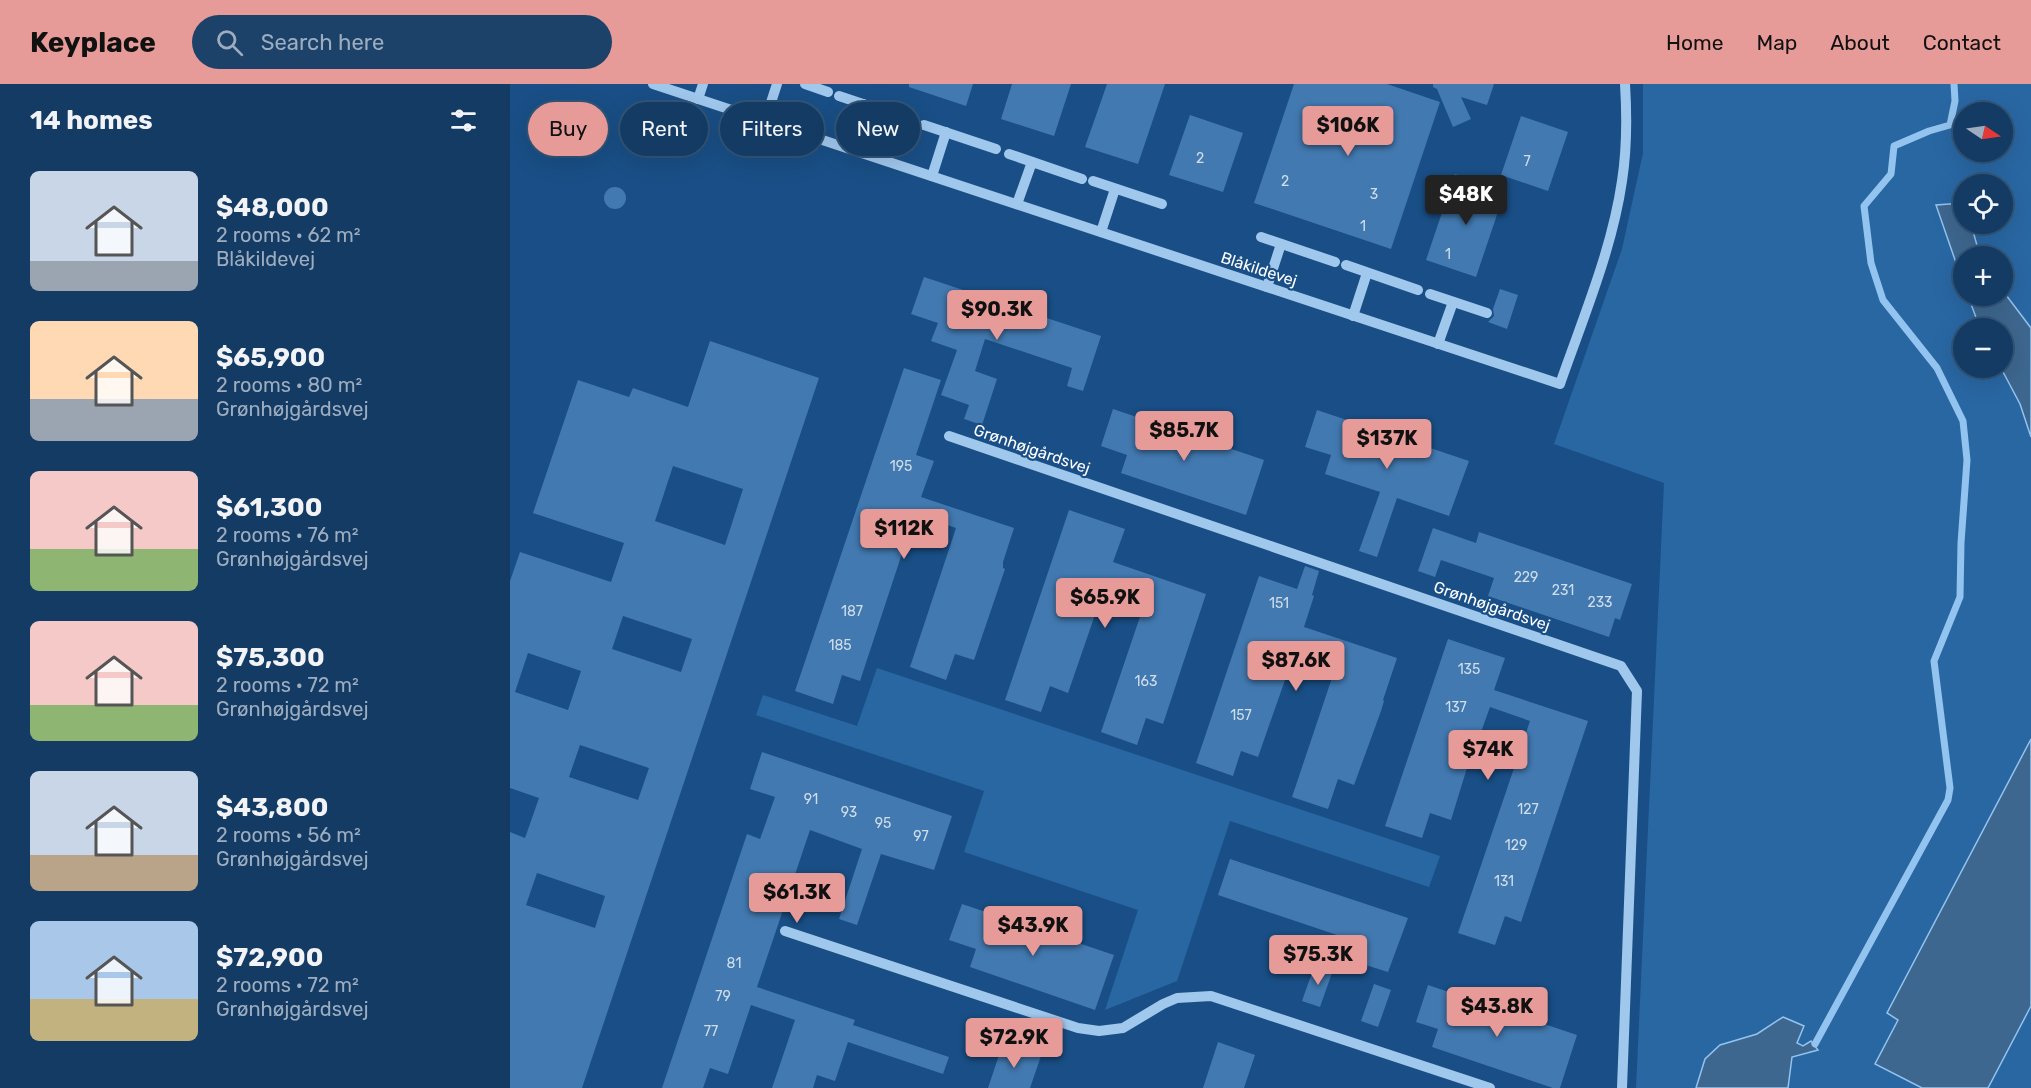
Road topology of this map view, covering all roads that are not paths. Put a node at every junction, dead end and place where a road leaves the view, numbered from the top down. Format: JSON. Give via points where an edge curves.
{"nodes":[{"id":1,"x":653,"y":84,"type":"edge"},
{"id":2,"x":703,"y":84,"type":"edge"},
{"id":3,"x":777,"y":84,"type":"edge"},
{"id":4,"x":805,"y":84,"type":"edge"},
{"id":5,"x":1625,"y":84,"type":"edge"},
{"id":6,"x":828,"y":92,"type":"dead end"},
{"id":7,"x":839,"y":96,"type":"dead end"},
{"id":8,"x":698,"y":99,"type":"junction"},
{"id":9,"x":771,"y":102,"type":"edge"},
{"id":10,"x":857,"y":102,"type":"edge"},
{"id":11,"x":720,"y":106,"type":"edge"},
{"id":12,"x":924,"y":125,"type":"dead end"},
{"id":13,"x":946,"y":132,"type":"junction"},
{"id":14,"x":996,"y":149,"type":"dead end"},
{"id":15,"x":1008,"y":154,"type":"dead end"},
{"id":16,"x":872,"y":156,"type":"edge"},
{"id":17,"x":1032,"y":162,"type":"junction"},
{"id":18,"x":932,"y":176,"type":"junction"},
{"id":19,"x":1115,"y":189,"type":"junction"},
{"id":20,"x":1017,"y":204,"type":"junction"},
{"id":21,"x":1162,"y":204,"type":"dead end"},
{"id":22,"x":1101,"y":232,"type":"junction"},
{"id":23,"x":1261,"y":237,"type":"dead end"},
{"id":24,"x":1281,"y":244,"type":"junction"},
{"id":25,"x":1335,"y":262,"type":"dead end"},
{"id":26,"x":1346,"y":265,"type":"dead end"},
{"id":27,"x":1367,"y":273,"type":"junction"},
{"id":28,"x":1267,"y":287,"type":"junction"},
{"id":29,"x":1418,"y":290,"type":"dead end"},
{"id":30,"x":1430,"y":294,"type":"dead end"},
{"id":31,"x":1453,"y":302,"type":"junction"},
{"id":32,"x":1487,"y":313,"type":"dead end"},
{"id":33,"x":1353,"y":316,"type":"junction"},
{"id":34,"x":1438,"y":344,"type":"junction"},
{"id":35,"x":949,"y":436,"type":"dead end"},
{"id":36,"x":784,"y":931,"type":"dead end"},
{"id":37,"x":1490,"y":1088,"type":"edge"},
{"id":38,"x":1622,"y":1088,"type":"edge"}],
"edges":[{"from":1,"to":8,"type":"street","name":"Blåkildevej"},
{"from":2,"to":8,"type":"street"},
{"from":3,"to":9,"type":"street"},
{"from":4,"to":6,"type":"street"},
{"from":5,"to":34,"type":"street","name":"Blåkildevej","via":[[1624,156],[1610,236],[1560,384]]},
{"from":7,"to":10,"type":"street"},
{"from":8,"to":11,"type":"street","name":"Blåkildevej"},
{"from":12,"to":13,"type":"street"},
{"from":13,"to":14,"type":"street"},
{"from":13,"to":18,"type":"street"},
{"from":15,"to":17,"type":"street"},
{"from":16,"to":18,"type":"street","name":"Blåkildevej"},
{"from":17,"to":19,"type":"street"},
{"from":17,"to":20,"type":"street"},
{"from":18,"to":20,"type":"street","name":"Blåkildevej"},
{"from":19,"to":21,"type":"street"},
{"from":19,"to":22,"type":"street"},
{"from":20,"to":22,"type":"street","name":"Blåkildevej"},
{"from":22,"to":28,"type":"street","name":"Blåkildevej"},
{"from":23,"to":24,"type":"street"},
{"from":24,"to":25,"type":"street"},
{"from":24,"to":28,"type":"street"},
{"from":26,"to":27,"type":"street"},
{"from":27,"to":29,"type":"street"},
{"from":27,"to":33,"type":"street"},
{"from":28,"to":33,"type":"street","name":"Blåkildevej"},
{"from":30,"to":31,"type":"street"},
{"from":31,"to":32,"type":"street"},
{"from":31,"to":34,"type":"street"},
{"from":33,"to":34,"type":"street","name":"Blåkildevej"},
{"from":35,"to":38,"type":"street","name":"Grønhøjgårdsvej","via":[[1621,666],[1638,691]]},
{"from":36,"to":37,"type":"street","via":[[1078,1028],[1123,1028],[1177,998],[1211,996]]}]}
